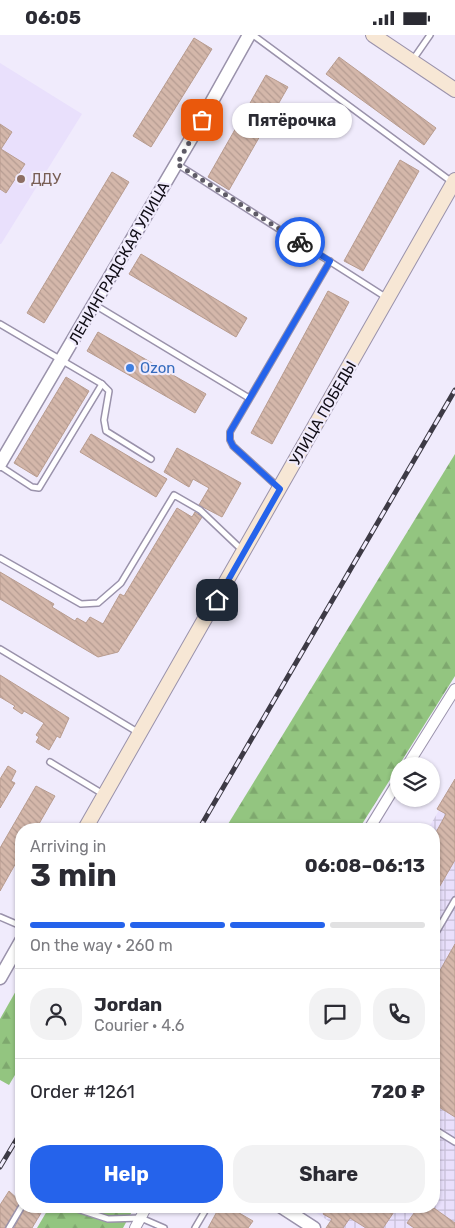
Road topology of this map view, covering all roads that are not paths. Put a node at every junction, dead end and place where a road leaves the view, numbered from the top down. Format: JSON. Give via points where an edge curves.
{"nodes":[{"id":1,"x":249,"y":35,"type":"edge"},
{"id":2,"x":253,"y":35,"type":"edge"},
{"id":3,"x":373,"y":35,"type":"edge"},
{"id":4,"x":430,"y":35,"type":"edge"},
{"id":5,"x":412,"y":61,"type":"junction"},
{"id":6,"x":455,"y":90,"type":"edge"},
{"id":7,"x":177,"y":164,"type":"junction"},
{"id":8,"x":454,"y":181,"type":"edge"},
{"id":9,"x":330,"y":261,"type":"junction"},
{"id":10,"x":388,"y":299,"type":"junction"},
{"id":11,"x":94,"y":305,"type":"junction"},
{"id":12,"x":0,"y":324,"type":"edge"},
{"id":13,"x":62,"y":360,"type":"junction"},
{"id":14,"x":102,"y":384,"type":"junction"},
{"id":15,"x":249,"y":398,"type":"junction"},
{"id":16,"x":151,"y":459,"type":"dead end"},
{"id":17,"x":0,"y":465,"type":"edge"},
{"id":18,"x":280,"y":489,"type":"junction"},
{"id":19,"x":244,"y":552,"type":"junction"},
{"id":20,"x":0,"y":558,"type":"edge"},
{"id":21,"x":0,"y":649,"type":"edge"},
{"id":22,"x":455,"y":689,"type":"edge"},
{"id":23,"x":139,"y":733,"type":"junction"},
{"id":24,"x":413,"y":757,"type":"edge"},
{"id":25,"x":50,"y":763,"type":"dead end"},
{"id":26,"x":104,"y":794,"type":"junction"},
{"id":27,"x":390,"y":795,"type":"edge"},
{"id":28,"x":88,"y":823,"type":"edge"},
{"id":29,"x":373,"y":823,"type":"edge"},
{"id":30,"x":455,"y":901,"type":"edge"},
{"id":31,"x":0,"y":917,"type":"edge"},
{"id":32,"x":15,"y":923,"type":"edge"},
{"id":33,"x":440,"y":926,"type":"edge"},
{"id":34,"x":15,"y":952,"type":"edge"},
{"id":35,"x":0,"y":978,"type":"edge"},
{"id":36,"x":440,"y":1132,"type":"edge"},
{"id":37,"x":455,"y":1141,"type":"edge"},
{"id":38,"x":18,"y":1213,"type":"edge"},
{"id":39,"x":90,"y":1213,"type":"edge"},
{"id":40,"x":144,"y":1213,"type":"edge"},
{"id":41,"x":204,"y":1213,"type":"edge"},
{"id":42,"x":291,"y":1213,"type":"edge"},
{"id":43,"x":141,"y":1218,"type":"junction"},
{"id":44,"x":9,"y":1228,"type":"edge"},
{"id":45,"x":135,"y":1228,"type":"edge"},
{"id":46,"x":164,"y":1228,"type":"edge"},
{"id":47,"x":195,"y":1228,"type":"edge"},
{"id":48,"x":314,"y":1228,"type":"edge"}],
"edges":[{"from":1,"to":7,"type":"street","name":"ЛЕНИНГРАДСКАЯ УЛИЦА"},
{"from":2,"to":8,"type":"lane"},
{"from":3,"to":5,"type":"main road"},
{"from":4,"to":5,"type":"lane"},
{"from":5,"to":6,"type":"main road"},
{"from":7,"to":9,"type":"lane"},
{"from":7,"to":11,"type":"street","name":"ЛЕНИНГРАДСКАЯ УЛИЦА"},
{"from":8,"to":10,"type":"main road","name":"УЛИЦА ПОБЕДЫ"},
{"from":9,"to":10,"type":"lane"},
{"from":9,"to":15,"type":"lane"},
{"from":10,"to":18,"type":"main road","name":"УЛИЦА ПОБЕДЫ"},
{"from":11,"to":13,"type":"street","name":"ЛЕНИНГРАДСКАЯ УЛИЦА"},
{"from":11,"to":15,"type":"lane"},
{"from":12,"to":13,"type":"lane","name":"ЛЕНИНГРАДСКАЯ УЛИЦА"},
{"from":13,"to":14,"type":"lane"},
{"from":13,"to":17,"type":"street","name":"ЛЕНИНГРАДСКАЯ УЛИЦА"},
{"from":14,"to":16,"type":"lane","via":[[109,391],[104,420],[106,431]]},
{"from":14,"to":17,"type":"lane","via":[[39,488],[32,487]]},
{"from":15,"to":18,"type":"lane","via":[[233,424],[230,440],[240,454]]},
{"from":18,"to":19,"type":"main road","name":"УЛИЦА ПОБЕДЫ"},
{"from":19,"to":20,"type":"lane","via":[[200,510],[174,495],[121,583],[98,603],[82,604]]},
{"from":19,"to":23,"type":"main road","name":"УЛИЦА ПОБЕДЫ"},
{"from":21,"to":23,"type":"lane"},
{"from":22,"to":24,"type":"street"},
{"from":23,"to":26,"type":"main road","name":"УЛИЦА ПОБЕДЫ"},
{"from":25,"to":26,"type":"lane"},
{"from":26,"to":28,"type":"main road","name":"УЛИЦА ПОБЕДЫ"},
{"from":27,"to":29,"type":"street"},
{"from":30,"to":33,"type":"lane"},
{"from":31,"to":32,"type":"lane"},
{"from":34,"to":35,"type":"street"},
{"from":36,"to":37,"type":"lane"},
{"from":38,"to":44,"type":"lane"},
{"from":39,"to":43,"type":"lane","via":[[108,1219]]},
{"from":40,"to":43,"type":"street"},
{"from":41,"to":47,"type":"lane"},
{"from":42,"to":48,"type":"street"},
{"from":43,"to":45,"type":"street"},
{"from":43,"to":46,"type":"lane"}]}
